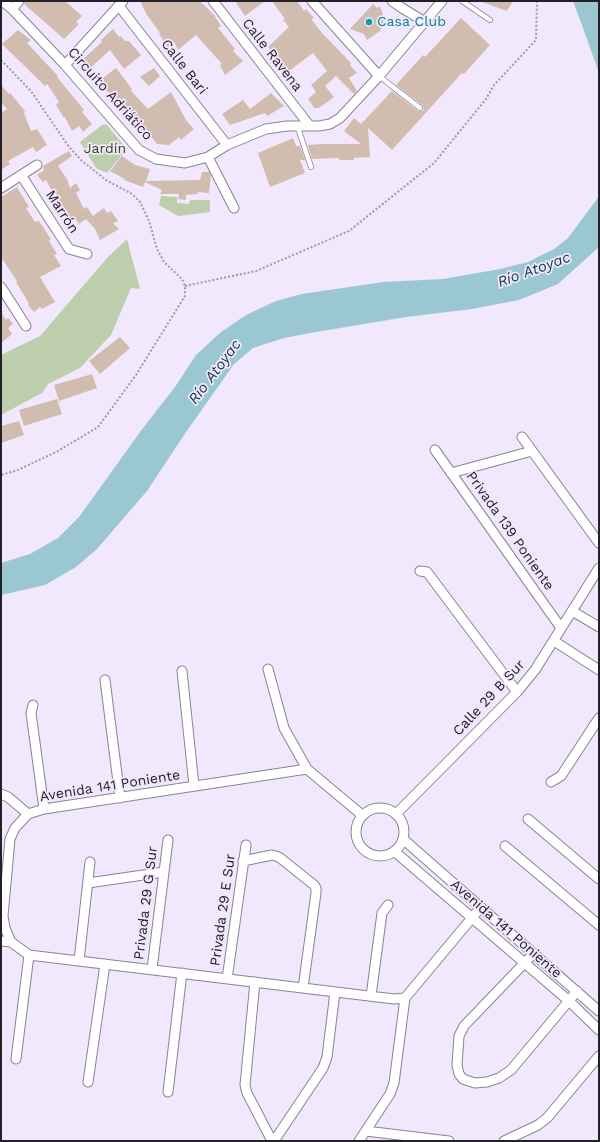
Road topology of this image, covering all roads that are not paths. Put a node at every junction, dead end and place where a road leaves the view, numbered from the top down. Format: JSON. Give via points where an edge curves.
{"nodes":[{"id":1,"x":2,"y":1,"type":"edge"},
{"id":2,"x":18,"y":1,"type":"edge"},
{"id":3,"x":213,"y":1,"type":"edge"},
{"id":4,"x":312,"y":1,"type":"edge"},
{"id":5,"x":392,"y":1,"type":"edge"},
{"id":6,"x":442,"y":1,"type":"edge"},
{"id":7,"x":462,"y":1,"type":"edge"},
{"id":8,"x":121,"y":3,"type":"edge"},
{"id":9,"x":12,"y":9,"type":"junction"},
{"id":10,"x":490,"y":20,"type":"dead end"},
{"id":11,"x":425,"y":22,"type":"junction"},
{"id":12,"x":65,"y":65,"type":"junction"},
{"id":13,"x":379,"y":76,"type":"junction"},
{"id":14,"x":420,"y":108,"type":"dead end"},
{"id":15,"x":308,"y":125,"type":"junction"},
{"id":16,"x":297,"y":126,"type":"junction"},
{"id":17,"x":227,"y":146,"type":"junction"},
{"id":18,"x":208,"y":156,"type":"junction"},
{"id":19,"x":37,"y":165,"type":"dead end"},
{"id":20,"x":311,"y":167,"type":"dead end"},
{"id":21,"x":21,"y":175,"type":"junction"},
{"id":22,"x":1,"y":188,"type":"edge"},
{"id":23,"x":234,"y":208,"type":"dead end"},
{"id":24,"x":87,"y":254,"type":"dead end"},
{"id":25,"x":1,"y":287,"type":"edge"},
{"id":26,"x":9,"y":300,"type":"junction"},
{"id":27,"x":1,"y":305,"type":"edge"},
{"id":28,"x":26,"y":326,"type":"dead end"},
{"id":29,"x":522,"y":437,"type":"dead end"},
{"id":30,"x":435,"y":450,"type":"dead end"},
{"id":31,"x":532,"y":451,"type":"junction"},
{"id":32,"x":451,"y":473,"type":"junction"},
{"id":33,"x":599,"y":543,"type":"edge"},
{"id":34,"x":420,"y":571,"type":"dead end"},
{"id":35,"x":597,"y":575,"type":"edge"},
{"id":36,"x":572,"y":611,"type":"junction"},
{"id":37,"x":599,"y":627,"type":"edge"},
{"id":38,"x":561,"y":628,"type":"junction"},
{"id":39,"x":554,"y":641,"type":"junction"},
{"id":40,"x":268,"y":669,"type":"dead end"},
{"id":41,"x":599,"y":670,"type":"edge"},
{"id":42,"x":182,"y":671,"type":"dead end"},
{"id":43,"x":105,"y":680,"type":"dead end"},
{"id":44,"x":517,"y":692,"type":"junction"},
{"id":45,"x":33,"y":705,"type":"dead end"},
{"id":46,"x":599,"y":718,"type":"edge"},
{"id":47,"x":307,"y":769,"type":"junction"},
{"id":48,"x":551,"y":782,"type":"dead end"},
{"id":49,"x":194,"y":786,"type":"junction"},
{"id":50,"x":1,"y":794,"type":"edge"},
{"id":51,"x":120,"y":798,"type":"junction"},
{"id":52,"x":44,"y":809,"type":"junction"},
{"id":53,"x":28,"y":814,"type":"junction"},
{"id":54,"x":396,"y":814,"type":"junction"},
{"id":55,"x":362,"y":815,"type":"junction"},
{"id":56,"x":528,"y":819,"type":"dead end"},
{"id":57,"x":403,"y":839,"type":"junction"},
{"id":58,"x":168,"y":840,"type":"dead end"},
{"id":59,"x":246,"y":845,"type":"dead end"},
{"id":60,"x":505,"y":846,"type":"dead end"},
{"id":61,"x":394,"y":851,"type":"junction"},
{"id":62,"x":243,"y":861,"type":"junction"},
{"id":63,"x":90,"y":862,"type":"dead end"},
{"id":64,"x":4,"y":867,"type":"edge"},
{"id":65,"x":164,"y":872,"type":"junction"},
{"id":66,"x":599,"y":879,"type":"edge"},
{"id":67,"x":88,"y":883,"type":"junction"},
{"id":68,"x":388,"y":905,"type":"dead end"},
{"id":69,"x":481,"y":908,"type":"junction"},
{"id":70,"x":472,"y":918,"type":"junction"},
{"id":71,"x":599,"y":925,"type":"edge"},
{"id":72,"x":1,"y":941,"type":"edge"},
{"id":73,"x":11,"y":942,"type":"junction"},
{"id":74,"x":534,"y":953,"type":"junction"},
{"id":75,"x":29,"y":954,"type":"junction"},
{"id":76,"x":79,"y":960,"type":"junction"},
{"id":77,"x":524,"y":963,"type":"junction"},
{"id":78,"x":105,"y":964,"type":"junction"},
{"id":79,"x":152,"y":969,"type":"junction"},
{"id":80,"x":182,"y":973,"type":"junction"},
{"id":81,"x":227,"y":979,"type":"junction"},
{"id":82,"x":256,"y":982,"type":"junction"},
{"id":83,"x":303,"y":988,"type":"junction"},
{"id":84,"x":577,"y":991,"type":"junction"},
{"id":85,"x":335,"y":992,"type":"junction"},
{"id":86,"x":371,"y":996,"type":"junction"},
{"id":87,"x":405,"y":998,"type":"junction"},
{"id":88,"x":568,"y":1001,"type":"junction"},
{"id":89,"x":599,"y":1011,"type":"edge"},
{"id":90,"x":599,"y":1030,"type":"edge"},
{"id":91,"x":599,"y":1056,"type":"edge"},
{"id":92,"x":16,"y":1059,"type":"dead end"},
{"id":93,"x":88,"y":1082,"type":"dead end"},
{"id":94,"x":168,"y":1092,"type":"dead end"},
{"id":95,"x":366,"y":1131,"type":"junction"},
{"id":96,"x":273,"y":1141,"type":"edge"},
{"id":97,"x":359,"y":1141,"type":"edge"},
{"id":98,"x":448,"y":1141,"type":"edge"},
{"id":99,"x":504,"y":1141,"type":"edge"}],
"edges":[{"from":1,"to":9,"type":"street","name":"Circuito Adriático"},
{"from":2,"to":9,"type":"street"},
{"from":3,"to":15,"type":"street","name":"Calle Ravena"},
{"from":4,"to":13,"type":"street"},
{"from":5,"to":11,"type":"street"},
{"from":6,"to":11,"type":"street","name":"Circuito Adriático"},
{"from":7,"to":10,"type":"lane"},
{"from":8,"to":12,"type":"street"},
{"from":8,"to":17,"type":"street","name":"Calle Bari"},
{"from":9,"to":12,"type":"street","name":"Circuito Adriático"},
{"from":11,"to":13,"type":"street","name":"Circuito Adriático"},
{"from":12,"to":18,"type":"street","name":"Circuito Adriático","via":[[139,150],[156,159],[185,163]]},
{"from":13,"to":14,"type":"lane"},
{"from":13,"to":15,"type":"street","name":"Circuito Adriático","via":[[340,118],[330,124]]},
{"from":15,"to":16,"type":"street","name":"Circuito Adriático"},
{"from":16,"to":17,"type":"street","name":"Circuito Adriático","via":[[266,129]]},
{"from":16,"to":20,"type":"lane"},
{"from":17,"to":18,"type":"street","name":"Circuito Adriático"},
{"from":18,"to":23,"type":"street"},
{"from":19,"to":21,"type":"street"},
{"from":21,"to":22,"type":"street"},
{"from":21,"to":24,"type":"street","name":"Marrón","via":[[69,249]]},
{"from":25,"to":26,"type":"street"},
{"from":26,"to":27,"type":"street"},
{"from":26,"to":28,"type":"street"},
{"from":29,"to":31,"type":"street"},
{"from":30,"to":32,"type":"street","name":"Privada 139 Poniente"},
{"from":31,"to":32,"type":"street"},
{"from":31,"to":33,"type":"street"},
{"from":32,"to":38,"type":"street","name":"Privada 139 Poniente"},
{"from":34,"to":44,"type":"street","via":[[427,572]]},
{"from":35,"to":36,"type":"street","name":"Calle 29 B Sur"},
{"from":36,"to":37,"type":"street"},
{"from":36,"to":38,"type":"street","name":"Calle 29 B Sur"},
{"from":38,"to":39,"type":"street","name":"Calle 29 B Sur"},
{"from":39,"to":41,"type":"street"},
{"from":39,"to":44,"type":"street","name":"Calle 29 B Sur"},
{"from":40,"to":47,"type":"street","via":[[284,728]]},
{"from":42,"to":49,"type":"street"},
{"from":43,"to":51,"type":"street"},
{"from":44,"to":54,"type":"street","name":"Calle 29 B Sur"},
{"from":45,"to":52,"type":"street","via":[[31,713]]},
{"from":46,"to":48,"type":"street","via":[[561,776]]},
{"from":47,"to":49,"type":"street","name":"Avenida 141 Poniente"},
{"from":47,"to":55,"type":"street"},
{"from":49,"to":51,"type":"street","name":"Avenida 141 Poniente"},
{"from":50,"to":53,"type":"street"},
{"from":51,"to":52,"type":"street","name":"Avenida 141 Poniente"},
{"from":52,"to":53,"type":"street","name":"Avenida 141 Poniente"},
{"from":53,"to":64,"type":"street","name":"Avenida 141 Poniente","via":[[15,828],[10,839]]},
{"from":54,"to":55,"type":"street","via":[[390,810],[375,808]]},
{"from":54,"to":57,"type":"street","via":[[402,821]]},
{"from":55,"to":61,"type":"street","via":[[356,828],[358,842],[362,847],[374,855]]},
{"from":56,"to":66,"type":"street"},
{"from":57,"to":61,"type":"street"},
{"from":57,"to":69,"type":"street","name":"Avenida 141 Poniente"},
{"from":58,"to":65,"type":"street","name":"Privada 29 G Sur"},
{"from":59,"to":62,"type":"street","name":"Privada 29 E Sur"},
{"from":60,"to":71,"type":"street"},
{"from":61,"to":70,"type":"street","name":"Avenida 141 Poniente"},
{"from":62,"to":81,"type":"street","name":"Privada 29 E Sur"},
{"from":62,"to":83,"type":"street","via":[[272,855],[279,857],[316,888]]},
{"from":63,"to":67,"type":"street"},
{"from":64,"to":73,"type":"street","name":"Avenida 141 Poniente","via":[[3,916]]},
{"from":65,"to":67,"type":"street"},
{"from":65,"to":79,"type":"street","name":"Privada 29 G Sur"},
{"from":67,"to":76,"type":"street"},
{"from":68,"to":86,"type":"street","via":[[382,913]]},
{"from":69,"to":70,"type":"street"},
{"from":69,"to":74,"type":"street","name":"Avenida 141 Poniente"},
{"from":70,"to":77,"type":"street","name":"Avenida 141 Poniente"},
{"from":70,"to":87,"type":"street"},
{"from":72,"to":73,"type":"street"},
{"from":73,"to":75,"type":"street"},
{"from":74,"to":77,"type":"street"},
{"from":74,"to":84,"type":"street","name":"Avenida 141 Poniente"},
{"from":75,"to":76,"type":"street"},
{"from":75,"to":92,"type":"street"},
{"from":76,"to":78,"type":"street"},
{"from":77,"to":88,"type":"street","name":"Avenida 141 Poniente"},
{"from":77,"to":88,"type":"street","via":[[464,1026],[459,1036],[457,1066],[463,1079],[475,1083],[487,1082],[511,1070]]},
{"from":78,"to":79,"type":"street"},
{"from":78,"to":93,"type":"street"},
{"from":79,"to":80,"type":"street"},
{"from":80,"to":81,"type":"street"},
{"from":80,"to":94,"type":"street"},
{"from":81,"to":82,"type":"street"},
{"from":82,"to":83,"type":"street"},
{"from":82,"to":96,"type":"street","via":[[245,1085]]},
{"from":83,"to":85,"type":"street"},
{"from":84,"to":88,"type":"street"},
{"from":84,"to":89,"type":"street","name":"Avenida 141 Poniente"},
{"from":85,"to":86,"type":"street"},
{"from":85,"to":96,"type":"street","via":[[327,1057],[323,1068]]},
{"from":86,"to":87,"type":"street"},
{"from":87,"to":95,"type":"street","via":[[394,1083],[390,1094]]},
{"from":88,"to":90,"type":"street","name":"Avenida 141 Poniente"},
{"from":91,"to":99,"type":"street","via":[[547,1118]]},
{"from":95,"to":97,"type":"street"},
{"from":95,"to":98,"type":"street"}]}
